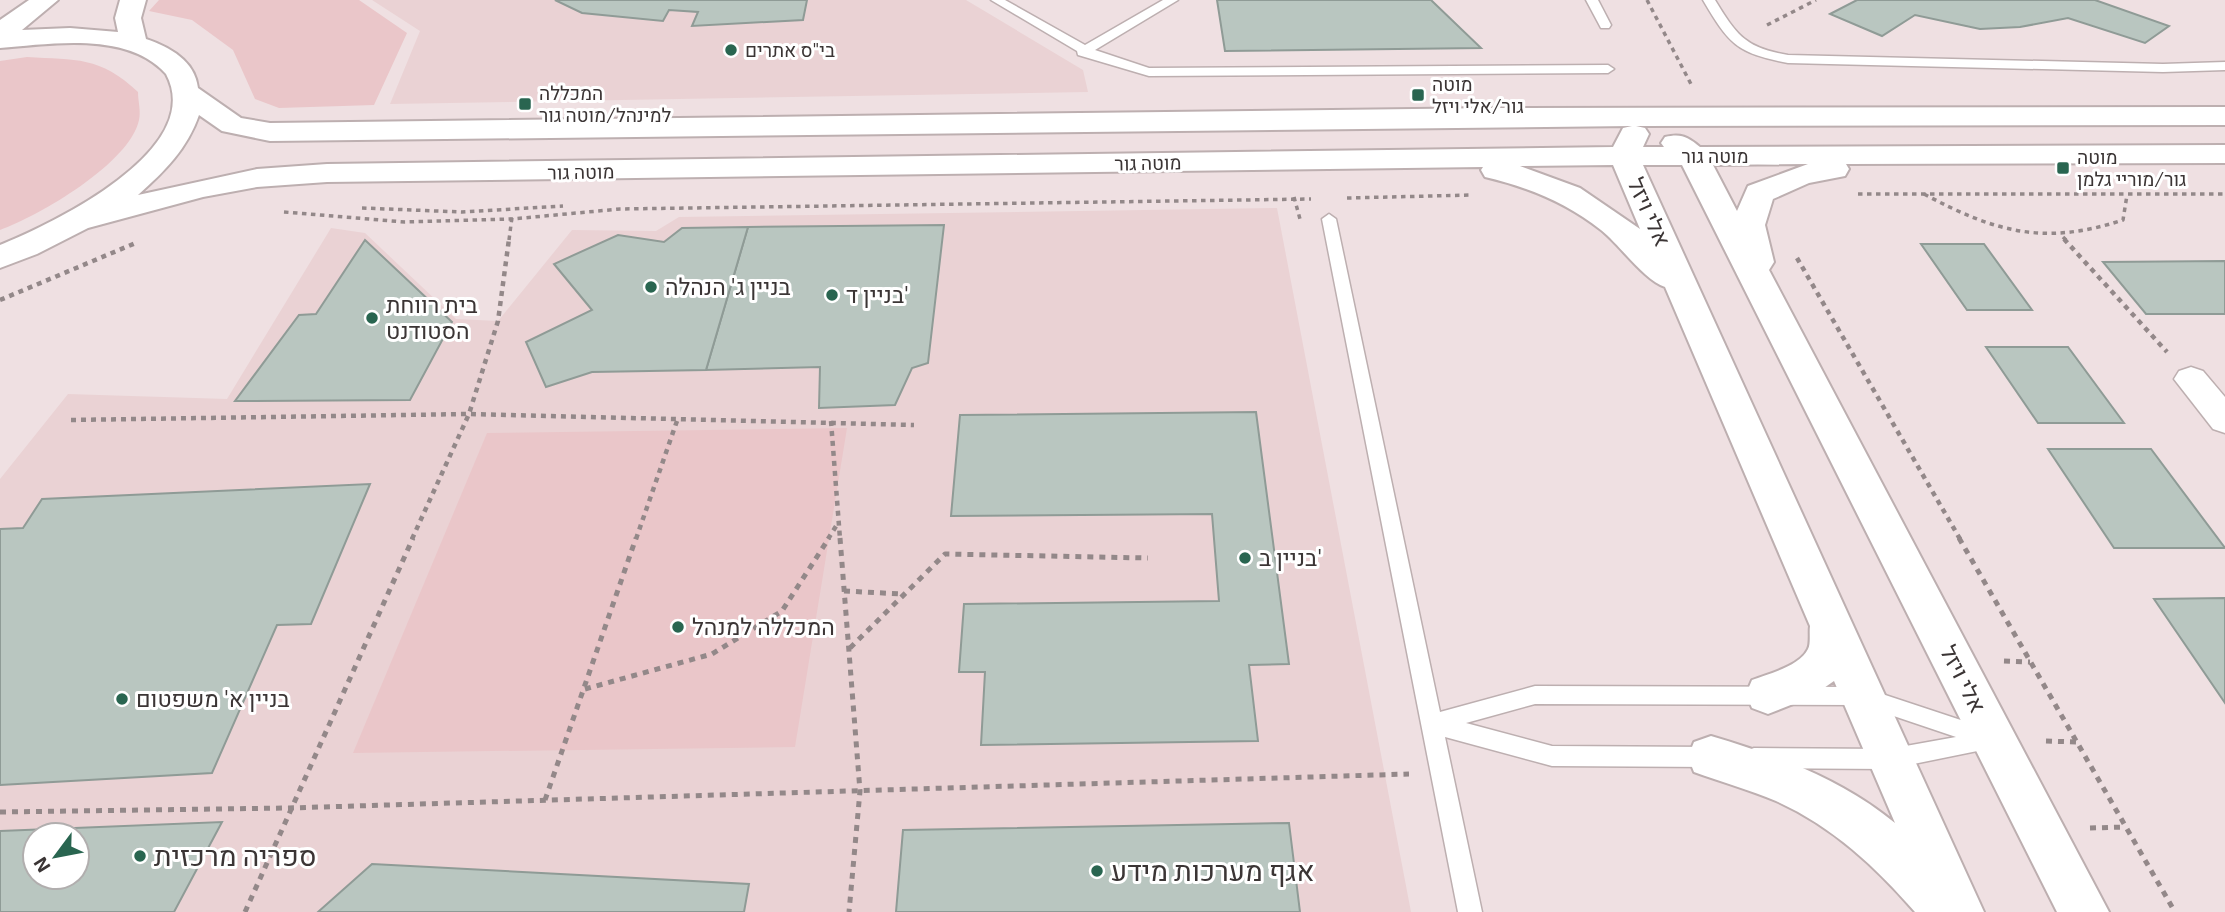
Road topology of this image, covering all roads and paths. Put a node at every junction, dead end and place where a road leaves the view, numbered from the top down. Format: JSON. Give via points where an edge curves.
{"nodes":[{"id":1,"x":44,"y":0,"type":"edge"},
{"id":2,"x":134,"y":0,"type":"edge"},
{"id":3,"x":997,"y":0,"type":"edge"},
{"id":4,"x":1172,"y":0,"type":"edge"},
{"id":5,"x":1592,"y":0,"type":"edge"},
{"id":6,"x":1709,"y":0,"type":"edge"},
{"id":7,"x":1816,"y":0,"type":"edge"},
{"id":8,"x":1605,"y":25,"type":"dead end"},
{"id":9,"x":0,"y":31,"type":"edge"},
{"id":10,"x":0,"y":40,"type":"edge"},
{"id":11,"x":1735,"y":42,"type":"junction"},
{"id":12,"x":134,"y":45,"type":"junction"},
{"id":13,"x":1082,"y":52,"type":"junction"},
{"id":14,"x":2225,"y":66,"type":"edge"},
{"id":15,"x":1608,"y":69,"type":"dead end"},
{"id":16,"x":189,"y":94,"type":"junction"},
{"id":17,"x":2225,"y":116,"type":"edge"},
{"id":18,"x":1643,"y":118,"type":"junction"},
{"id":19,"x":2225,"y":154,"type":"edge"},
{"id":20,"x":1899,"y":155,"type":"junction"},
{"id":21,"x":1624,"y":156,"type":"junction"},
{"id":22,"x":1693,"y":156,"type":"junction"},
{"id":23,"x":1421,"y":158,"type":"junction"},
{"id":24,"x":525,"y":173,"type":"junction"},
{"id":25,"x":1854,"y":194,"type":"dead end"},
{"id":26,"x":1923,"y":194,"type":"junction"},
{"id":27,"x":2127,"y":194,"type":"junction"},
{"id":28,"x":2225,"y":194,"type":"edge"},
{"id":29,"x":1294,"y":195,"type":"dead end"},
{"id":30,"x":1475,"y":195,"type":"dead end"},
{"id":31,"x":1323,"y":199,"type":"dead end"},
{"id":32,"x":1337,"y":199,"type":"dead end"},
{"id":33,"x":717,"y":201,"type":"dead end"},
{"id":34,"x":566,"y":206,"type":"dead end"},
{"id":35,"x":349,"y":207,"type":"dead end"},
{"id":36,"x":512,"y":211,"type":"junction"},
{"id":37,"x":282,"y":212,"type":"dead end"},
{"id":38,"x":512,"y":219,"type":"junction"},
{"id":39,"x":1329,"y":219,"type":"dead end"},
{"id":40,"x":76,"y":221,"type":"junction"},
{"id":41,"x":2063,"y":237,"type":"junction"},
{"id":42,"x":144,"y":240,"type":"dead end"},
{"id":43,"x":1794,"y":253,"type":"dead end"},
{"id":44,"x":0,"y":257,"type":"edge"},
{"id":45,"x":1763,"y":291,"type":"junction"},
{"id":46,"x":0,"y":300,"type":"edge"},
{"id":47,"x":1693,"y":310,"type":"junction"},
{"id":48,"x":2191,"y":379,"type":"junction"},
{"id":49,"x":2225,"y":379,"type":"edge"},
{"id":50,"x":469,"y":414,"type":"junction"},
{"id":51,"x":678,"y":418,"type":"junction"},
{"id":52,"x":71,"y":420,"type":"dead end"},
{"id":53,"x":2225,"y":420,"type":"edge"},
{"id":54,"x":831,"y":421,"type":"junction"},
{"id":55,"x":914,"y":425,"type":"dead end"},
{"id":56,"x":838,"y":522,"type":"junction"},
{"id":57,"x":1148,"y":558,"type":"dead end"},
{"id":58,"x":845,"y":591,"type":"junction"},
{"id":59,"x":904,"y":594,"type":"junction"},
{"id":60,"x":1831,"y":628,"type":"junction"},
{"id":61,"x":849,"y":649,"type":"junction"},
{"id":62,"x":585,"y":689,"type":"junction"},
{"id":63,"x":1768,"y":694,"type":"junction"},
{"id":64,"x":1861,"y":696,"type":"junction"},
{"id":65,"x":1431,"y":724,"type":"junction"},
{"id":66,"x":1994,"y":740,"type":"junction"},
{"id":67,"x":1711,"y":757,"type":"junction"},
{"id":68,"x":1889,"y":759,"type":"junction"},
{"id":69,"x":1441,"y":772,"type":"junction"},
{"id":70,"x":860,"y":791,"type":"junction"},
{"id":71,"x":545,"y":800,"type":"junction"},
{"id":72,"x":289,"y":808,"type":"junction"},
{"id":73,"x":0,"y":812,"type":"edge"},
{"id":74,"x":245,"y":912,"type":"edge"},
{"id":75,"x":849,"y":912,"type":"edge"},
{"id":76,"x":1470,"y":912,"type":"edge"},
{"id":77,"x":1949,"y":912,"type":"edge"},
{"id":78,"x":1959,"y":912,"type":"edge"},
{"id":79,"x":2084,"y":912,"type":"edge"},
{"id":80,"x":2175,"y":912,"type":"edge"}],
"edges":[{"from":1,"to":9,"type":"main road"},
{"from":2,"to":12,"type":"main road","via":[[128,18]]},
{"from":3,"to":13,"type":"lane"},
{"from":4,"to":13,"type":"lane"},
{"from":5,"to":8,"type":"lane"},
{"from":6,"to":11,"type":"lane"},
{"from":7,"to":11,"type":"path"},
{"from":10,"to":12,"type":"main road","via":[[60,35]]},
{"from":11,"to":14,"type":"lane","via":[[1757,54],[1788,59]]},
{"from":12,"to":16,"type":"main road","via":[[156,52],[180,70]]},
{"from":13,"to":15,"type":"lane","via":[[1149,72]]},
{"from":16,"to":18,"type":"main road","name":"מוטה גור","via":[[232,125],[270,132]]},
{"from":16,"to":40,"type":"main road","via":[[182,128],[152,166],[102,207]]},
{"from":17,"to":18,"type":"main road","name":"מוטה גור"},
{"from":18,"to":21,"type":"main road","name":"אלי ויזל"},
{"from":18,"to":22,"type":"main road","name":"אלי ויזל"},
{"from":19,"to":20,"type":"main road","name":"מוטה גור"},
{"from":20,"to":22,"type":"main road","name":"מוטה גור"},
{"from":20,"to":45,"type":"main road","via":[[1801,175],[1759,193],[1749,225]]},
{"from":21,"to":22,"type":"main road","name":"מוטה גור"},
{"from":21,"to":23,"type":"main road","name":"מוטה גור"},
{"from":21,"to":47,"type":"main road","name":"אלי ויזל"},
{"from":22,"to":45,"type":"main road","name":"אלי ויזל"},
{"from":23,"to":24,"type":"main road","name":"מוטה גור"},
{"from":23,"to":47,"type":"main road","via":[[1547,183],[1579,200],[1648,253]]},
{"from":24,"to":36,"type":"path"},
{"from":24,"to":40,"type":"main road","name":"מוטה גור","via":[[327,173],[257,178]]},
{"from":25,"to":26,"type":"path"},
{"from":26,"to":27,"type":"path"},
{"from":26,"to":41,"type":"path","via":[[1988,225]]},
{"from":27,"to":28,"type":"path"},
{"from":27,"to":41,"type":"path","via":[[2123,220]]},
{"from":29,"to":33,"type":"path"},
{"from":30,"to":32,"type":"path"},
{"from":31,"to":38,"type":"path","via":[[620,209]]},
{"from":34,"to":36,"type":"path"},
{"from":35,"to":36,"type":"path","via":[[418,213]]},
{"from":36,"to":38,"type":"path"},
{"from":37,"to":38,"type":"path","via":[[405,222]]},
{"from":38,"to":50,"type":"path","via":[[498,321]]},
{"from":39,"to":65,"type":"lane"},
{"from":40,"to":44,"type":"main road"},
{"from":41,"to":48,"type":"path"},
{"from":42,"to":46,"type":"path"},
{"from":43,"to":80,"type":"path"},
{"from":45,"to":66,"type":"main road","name":"אלי ויזל"},
{"from":47,"to":60,"type":"main road","name":"אלי ויזל"},
{"from":48,"to":49,"type":"street"},
{"from":48,"to":53,"type":"street"},
{"from":50,"to":51,"type":"path"},
{"from":50,"to":52,"type":"path"},
{"from":50,"to":72,"type":"path"},
{"from":51,"to":54,"type":"path"},
{"from":51,"to":62,"type":"path"},
{"from":54,"to":55,"type":"path"},
{"from":54,"to":56,"type":"path"},
{"from":56,"to":58,"type":"path"},
{"from":56,"to":62,"type":"path","via":[[782,611],[712,653]]},
{"from":57,"to":59,"type":"path","via":[[944,554]]},
{"from":58,"to":59,"type":"path"},
{"from":58,"to":61,"type":"path"},
{"from":59,"to":61,"type":"path"},
{"from":60,"to":63,"type":"main road","via":[[1830,652],[1818,667],[1797,683]]},
{"from":60,"to":64,"type":"main road","name":"אלי ויזל"},
{"from":61,"to":70,"type":"path"},
{"from":62,"to":71,"type":"path"},
{"from":63,"to":64,"type":"lane"},
{"from":63,"to":65,"type":"lane","via":[[1535,695]]},
{"from":64,"to":66,"type":"lane"},
{"from":64,"to":68,"type":"main road","name":"אלי ויזל"},
{"from":65,"to":67,"type":"lane","via":[[1552,756]]},
{"from":65,"to":69,"type":"lane"},
{"from":66,"to":68,"type":"lane"},
{"from":66,"to":79,"type":"main road","name":"אלי ויזל"},
{"from":67,"to":68,"type":"lane"},
{"from":67,"to":77,"type":"main road","via":[[1808,792],[1846,814]]},
{"from":68,"to":78,"type":"main road","name":"אלי ויזל"},
{"from":69,"to":70,"type":"path"},
{"from":69,"to":76,"type":"lane"},
{"from":70,"to":71,"type":"path"},
{"from":70,"to":75,"type":"path"},
{"from":71,"to":72,"type":"path"},
{"from":72,"to":73,"type":"path"},
{"from":72,"to":74,"type":"path"}]}
